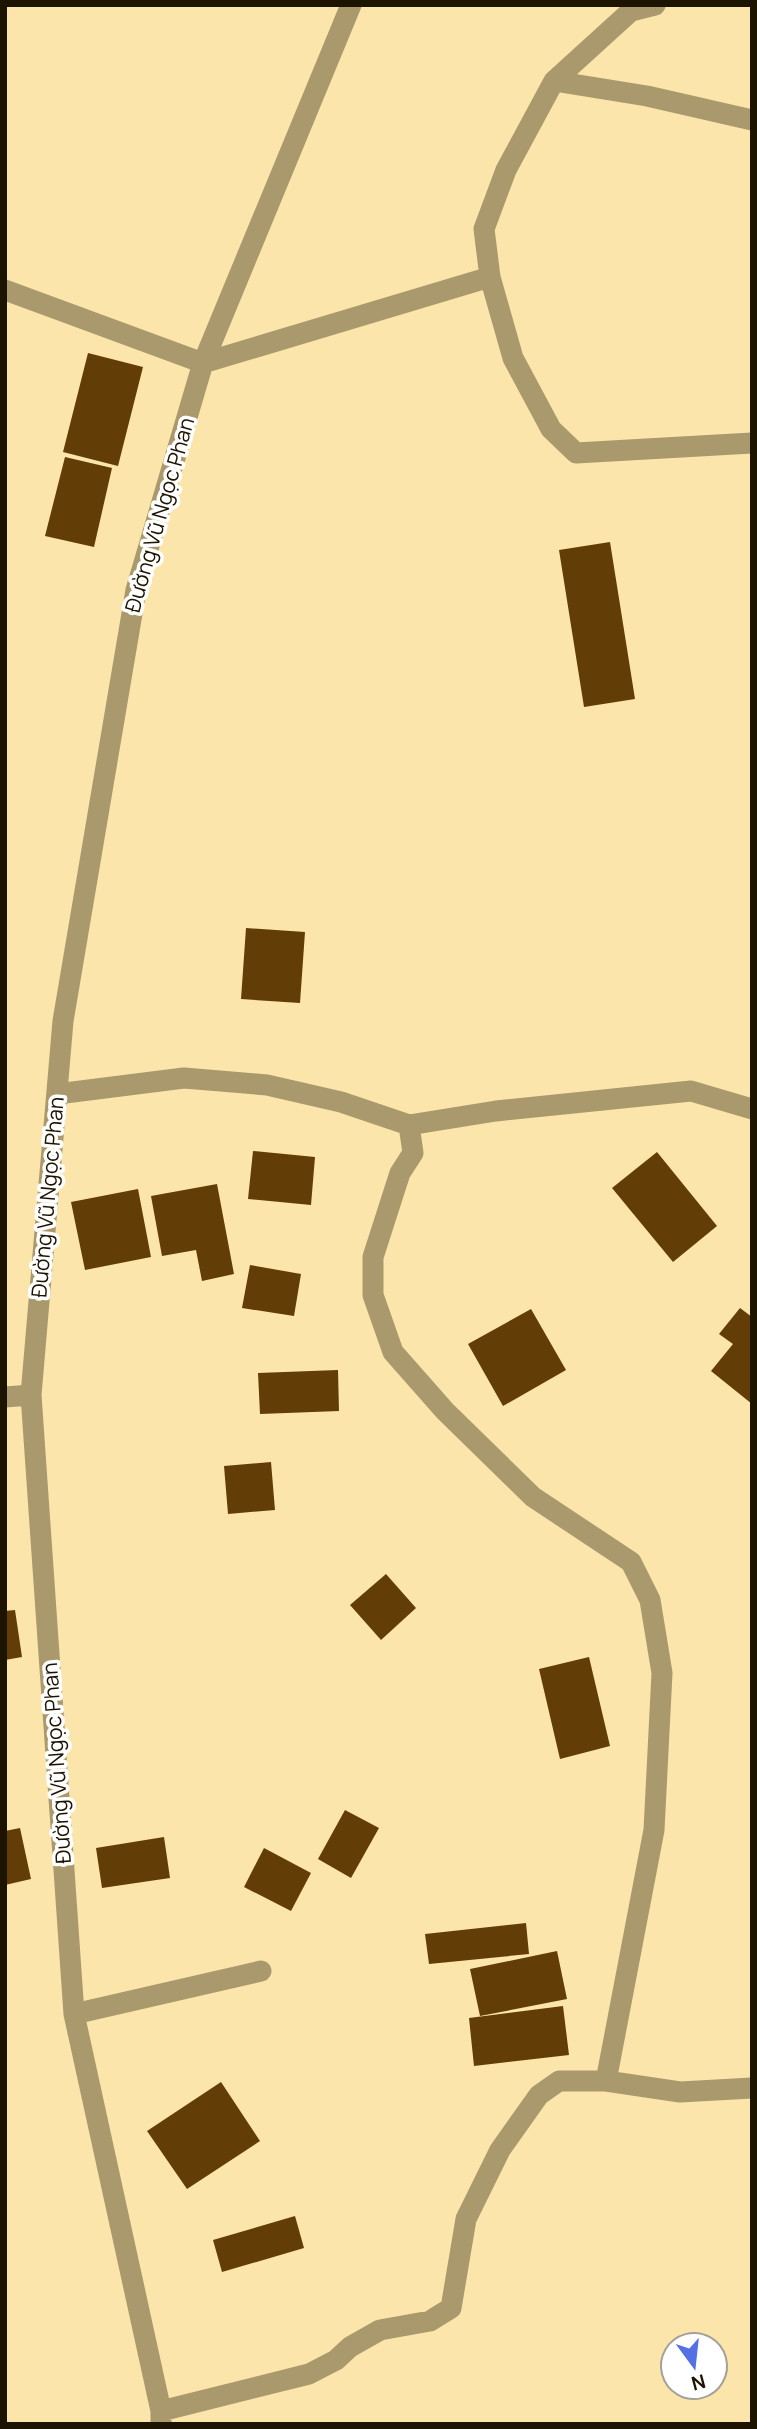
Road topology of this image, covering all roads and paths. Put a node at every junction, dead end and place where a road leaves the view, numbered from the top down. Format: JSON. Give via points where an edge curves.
{"nodes":[{"id":1,"x":351,"y":5,"type":"edge"},
{"id":2,"x":655,"y":5,"type":"edge"},
{"id":3,"x":554,"y":81,"type":"junction"},
{"id":4,"x":752,"y":120,"type":"edge"},
{"id":5,"x":490,"y":277,"type":"junction"},
{"id":6,"x":5,"y":290,"type":"edge"},
{"id":7,"x":203,"y":363,"type":"junction"},
{"id":8,"x":752,"y":443,"type":"edge"},
{"id":9,"x":57,"y":1094,"type":"junction"},
{"id":10,"x":752,"y":1108,"type":"edge"},
{"id":11,"x":410,"y":1125,"type":"junction"},
{"id":12,"x":31,"y":1395,"type":"junction"},
{"id":13,"x":5,"y":1396,"type":"edge"},
{"id":14,"x":261,"y":1971,"type":"dead end"},
{"id":15,"x":74,"y":2014,"type":"junction"},
{"id":16,"x":606,"y":2081,"type":"junction"},
{"id":17,"x":752,"y":2088,"type":"edge"},
{"id":18,"x":161,"y":2417,"type":"edge"}],
"edges":[{"from":1,"to":7,"type":"street","name":"Đường Vũ Ngọc Phan"},
{"from":2,"to":3,"type":"street","via":[[631,11]]},
{"from":3,"to":4,"type":"street"},
{"from":3,"to":5,"type":"street","via":[[506,170],[484,229]]},
{"from":5,"to":7,"type":"street"},
{"from":5,"to":8,"type":"street","via":[[513,358],[551,429],[576,453]]},
{"from":6,"to":7,"type":"street"},
{"from":7,"to":9,"type":"street","name":"Đường Vũ Ngọc Phan","via":[[136,590],[63,1021]]},
{"from":9,"to":11,"type":"street","via":[[184,1078],[267,1085],[341,1102]]},
{"from":9,"to":12,"type":"street","name":"Đường Vũ Ngọc Phan"},
{"from":10,"to":11,"type":"street","via":[[691,1091],[496,1111]]},
{"from":11,"to":16,"type":"street","via":[[413,1153],[400,1173],[373,1257],[373,1295],[393,1352],[445,1411],[533,1497],[631,1563],[650,1600],[662,1673],[654,1830]]},
{"from":12,"to":13,"type":"street"},
{"from":12,"to":15,"type":"street","name":"Đường Vũ Ngọc Phan"},
{"from":14,"to":15,"type":"street"},
{"from":15,"to":18,"type":"street","name":"Đường Vũ Ngọc Phan"},
{"from":16,"to":17,"type":"street","via":[[680,2092]]},
{"from":16,"to":18,"type":"street","via":[[559,2081],[539,2095],[500,2150],[466,2219],[451,2308],[430,2321],[380,2330],[309,2374]]}]}
